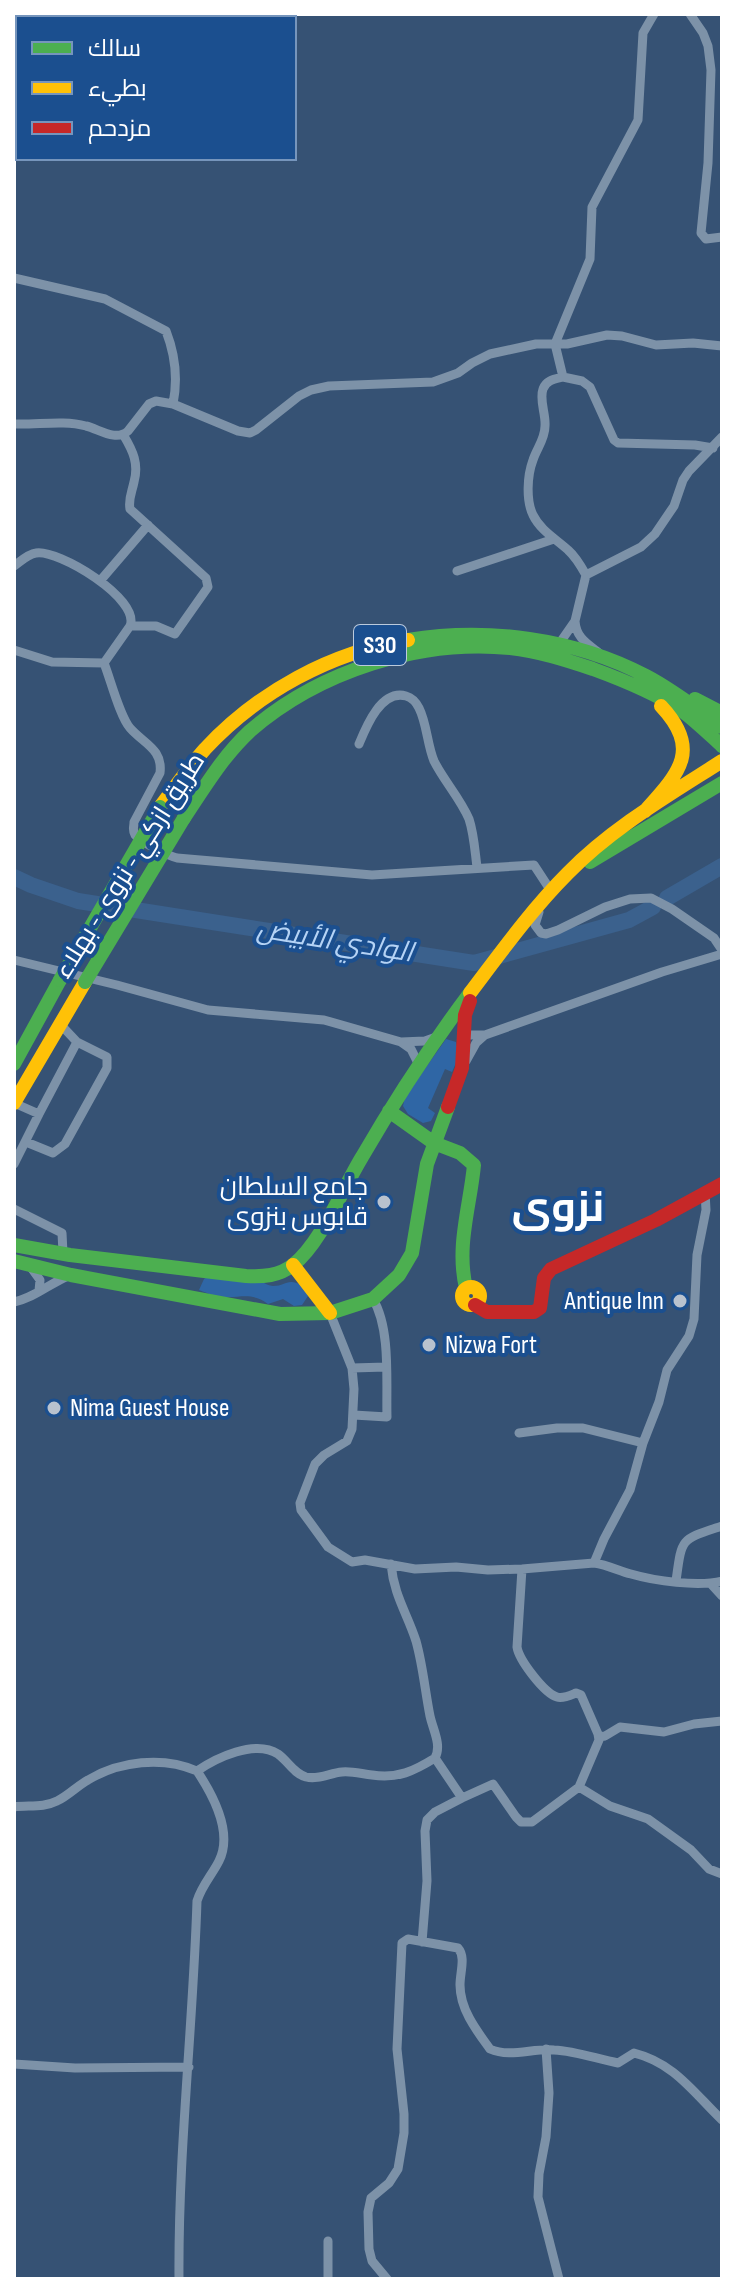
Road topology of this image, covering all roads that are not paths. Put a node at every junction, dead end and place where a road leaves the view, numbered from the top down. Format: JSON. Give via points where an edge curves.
{"nodes":[{"id":1,"x":654,"y":14,"type":"edge"},
{"id":2,"x":690,"y":14,"type":"edge"},
{"id":3,"x":722,"y":68,"type":"edge"},
{"id":4,"x":711,"y":70,"type":"junction"},
{"id":5,"x":722,"y":237,"type":"edge"},
{"id":6,"x":14,"y":278,"type":"edge"},
{"id":7,"x":555,"y":344,"type":"junction"},
{"id":8,"x":722,"y":346,"type":"edge"},
{"id":9,"x":563,"y":377,"type":"junction"},
{"id":10,"x":173,"y":404,"type":"junction"},
{"id":11,"x":14,"y":424,"type":"edge"},
{"id":12,"x":124,"y":436,"type":"junction"},
{"id":13,"x":722,"y":437,"type":"edge"},
{"id":14,"x":713,"y":448,"type":"junction"},
{"id":15,"x":148,"y":525,"type":"junction"},
{"id":16,"x":554,"y":539,"type":"junction"},
{"id":17,"x":14,"y":566,"type":"edge"},
{"id":18,"x":457,"y":571,"type":"dead end"},
{"id":19,"x":586,"y":575,"type":"junction"},
{"id":20,"x":100,"y":581,"type":"junction"},
{"id":21,"x":575,"y":621,"type":"junction"},
{"id":22,"x":130,"y":626,"type":"junction"},
{"id":23,"x":559,"y":644,"type":"junction"},
{"id":24,"x":14,"y":650,"type":"edge"},
{"id":25,"x":607,"y":659,"type":"junction"},
{"id":26,"x":104,"y":663,"type":"junction"},
{"id":27,"x":617,"y":678,"type":"junction"},
{"id":28,"x":651,"y":679,"type":"junction"},
{"id":29,"x":722,"y":713,"type":"edge"},
{"id":30,"x":722,"y":727,"type":"edge"},
{"id":31,"x":359,"y":744,"type":"dead end"},
{"id":32,"x":722,"y":746,"type":"edge"},
{"id":33,"x":722,"y":761,"type":"edge"},
{"id":34,"x":722,"y":783,"type":"edge"},
{"id":35,"x":645,"y":811,"type":"junction"},
{"id":36,"x":477,"y":867,"type":"junction"},
{"id":37,"x":566,"y":876,"type":"junction"},
{"id":38,"x":551,"y":891,"type":"junction"},
{"id":39,"x":722,"y":952,"type":"edge"},
{"id":40,"x":14,"y":960,"type":"edge"},
{"id":41,"x":478,"y":982,"type":"junction"},
{"id":42,"x":61,"y":1025,"type":"junction"},
{"id":43,"x":464,"y":1035,"type":"junction"},
{"id":44,"x":485,"y":1035,"type":"junction"},
{"id":45,"x":439,"y":1036,"type":"junction"},
{"id":46,"x":77,"y":1042,"type":"junction"},
{"id":47,"x":401,"y":1042,"type":"junction"},
{"id":48,"x":14,"y":1064,"type":"edge"},
{"id":49,"x":419,"y":1065,"type":"junction"},
{"id":50,"x":462,"y":1068,"type":"junction"},
{"id":51,"x":14,"y":1103,"type":"edge"},
{"id":52,"x":389,"y":1111,"type":"junction"},
{"id":53,"x":39,"y":1114,"type":"junction"},
{"id":54,"x":26,"y":1142,"type":"junction"},
{"id":55,"x":434,"y":1143,"type":"junction"},
{"id":56,"x":14,"y":1164,"type":"edge"},
{"id":57,"x":722,"y":1184,"type":"edge"},
{"id":58,"x":705,"y":1192,"type":"junction"},
{"id":59,"x":14,"y":1209,"type":"edge"},
{"id":60,"x":14,"y":1245,"type":"edge"},
{"id":61,"x":63,"y":1253,"type":"junction"},
{"id":62,"x":14,"y":1261,"type":"edge"},
{"id":63,"x":293,"y":1265,"type":"junction"},
{"id":64,"x":30,"y":1266,"type":"junction"},
{"id":65,"x":71,"y":1275,"type":"junction"},
{"id":66,"x":39,"y":1291,"type":"junction"},
{"id":67,"x":373,"y":1299,"type":"junction"},
{"id":68,"x":14,"y":1302,"type":"edge"},
{"id":69,"x":330,"y":1313,"type":"junction"},
{"id":70,"x":386,"y":1367,"type":"junction"},
{"id":71,"x":352,"y":1368,"type":"junction"},
{"id":72,"x":354,"y":1415,"type":"junction"},
{"id":73,"x":519,"y":1433,"type":"dead end"},
{"id":74,"x":643,"y":1443,"type":"junction"},
{"id":75,"x":722,"y":1526,"type":"edge"},
{"id":76,"x":594,"y":1563,"type":"junction"},
{"id":77,"x":391,"y":1564,"type":"junction"},
{"id":78,"x":522,"y":1569,"type":"junction"},
{"id":79,"x":676,"y":1581,"type":"junction"},
{"id":80,"x":722,"y":1581,"type":"edge"},
{"id":81,"x":711,"y":1584,"type":"junction"},
{"id":82,"x":722,"y":1596,"type":"edge"},
{"id":83,"x":722,"y":1721,"type":"edge"},
{"id":84,"x":599,"y":1737,"type":"junction"},
{"id":85,"x":435,"y":1758,"type":"junction"},
{"id":86,"x":197,"y":1771,"type":"junction"},
{"id":87,"x":579,"y":1787,"type":"junction"},
{"id":88,"x":462,"y":1798,"type":"junction"},
{"id":89,"x":14,"y":1807,"type":"edge"},
{"id":90,"x":722,"y":1874,"type":"edge"},
{"id":91,"x":422,"y":1942,"type":"junction"},
{"id":92,"x":546,"y":2049,"type":"junction"},
{"id":93,"x":14,"y":2064,"type":"edge"},
{"id":94,"x":189,"y":2067,"type":"junction"},
{"id":95,"x":722,"y":2120,"type":"edge"},
{"id":96,"x":328,"y":2241,"type":"dead end"},
{"id":97,"x":179,"y":2279,"type":"edge"},
{"id":98,"x":328,"y":2279,"type":"edge"},
{"id":99,"x":387,"y":2279,"type":"edge"},
{"id":100,"x":559,"y":2279,"type":"edge"}],
"edges":[{"from":1,"to":7,"type":"street","via":[[643,33],[638,120],[592,207],[590,259]]},
{"from":2,"to":4,"type":"street","via":[[708,46]]},
{"from":3,"to":4,"type":"street"},
{"from":4,"to":5,"type":"street","via":[[701,233],[706,239]]},
{"from":6,"to":10,"type":"street","via":[[105,299],[166,331],[177,385]]},
{"from":7,"to":8,"type":"street","via":[[607,335],[656,345]]},
{"from":7,"to":9,"type":"street"},
{"from":7,"to":10,"type":"street","via":[[490,354],[433,382],[311,390],[250,433]]},
{"from":9,"to":14,"type":"street","via":[[590,387],[618,443]]},
{"from":9,"to":16,"type":"street","via":[[544,387],[544,437],[529,480],[532,515]]},
{"from":10,"to":12,"type":"street","via":[[149,404]]},
{"from":11,"to":12,"type":"street","via":[[67,423]]},
{"from":12,"to":15,"type":"street","via":[[136,459],[128,504]]},
{"from":13,"to":14,"type":"street"},
{"from":14,"to":19,"type":"street","via":[[689,471],[674,506],[648,541]]},
{"from":15,"to":20,"type":"street"},
{"from":15,"to":22,"type":"street","via":[[206,578],[208,587],[175,634],[156,626]]},
{"from":16,"to":18,"type":"street"},
{"from":16,"to":19,"type":"street"},
{"from":17,"to":20,"type":"street","via":[[42,552]]},
{"from":19,"to":21,"type":"street"},
{"from":20,"to":22,"type":"street","via":[[124,602],[132,614]]},
{"from":21,"to":23,"type":"street"},
{"from":21,"to":25,"type":"street","via":[[580,638]]},
{"from":22,"to":26,"type":"street"},
{"from":23,"to":25,"type":"street","name":"طريق ازكي - نزوى - بهلاء","number":"S30"},
{"from":23,"to":48,"type":"street","name":"طريق ازكي - نزوى - بهلاء","number":"S30","bridge":true,"via":[[456,633],[385,643],[335,659],[244,713],[186,771],[160,807]]},
{"from":24,"to":26,"type":"street","via":[[52,662]]},
{"from":25,"to":28,"type":"street","name":"طريق ازكي - نزوى - بهلاء","number":"S30"},
{"from":26,"to":36,"type":"street","via":[[128,726],[154,748],[161,765],[133,829],[171,856],[372,875]]},
{"from":27,"to":32,"type":"street","name":"طريق ازكي - نزوى - بهلاء","number":"S30","via":[[691,718]]},
{"from":27,"to":35,"type":"street","via":[[670,714],[684,746],[675,777]]},
{"from":27,"to":42,"type":"street","name":"طريق ازكي - نزوى - بهلاء","number":"S30","bridge":true,"via":[[564,659],[509,648],[453,648],[344,674],[299,698],[259,724],[223,761]]},
{"from":28,"to":29,"type":"street"},
{"from":28,"to":30,"type":"street","name":"طريق ازكي - نزوى - بهلاء","number":"S30"},
{"from":31,"to":36,"type":"street","via":[[379,706],[402,695],[416,703],[436,764],[470,822]]},
{"from":33,"to":35,"type":"street"},
{"from":34,"to":37,"type":"street"},
{"from":35,"to":37,"type":"street"},
{"from":36,"to":38,"type":"street","via":[[534,865]]},
{"from":37,"to":38,"type":"street"},
{"from":38,"to":39,"type":"street","via":[[535,921],[541,933],[630,899],[651,898],[714,938]]},
{"from":38,"to":41,"type":"street"},
{"from":39,"to":44,"type":"street"},
{"from":40,"to":47,"type":"street","via":[[208,1010],[324,1020]]},
{"from":41,"to":43,"type":"street","via":[[467,1006]]},
{"from":41,"to":45,"type":"street"},
{"from":42,"to":46,"type":"street"},
{"from":42,"to":51,"type":"street","name":"طريق ازكي - نزوى - بهلاء","number":"S30"},
{"from":43,"to":44,"type":"street"},
{"from":43,"to":45,"type":"street"},
{"from":43,"to":50,"type":"street"},
{"from":44,"to":50,"type":"street"},
{"from":45,"to":47,"type":"street"},
{"from":45,"to":49,"type":"street"},
{"from":46,"to":53,"type":"street"},
{"from":46,"to":54,"type":"street","via":[[107,1057],[107,1068],[65,1144],[53,1153]]},
{"from":47,"to":49,"type":"street"},
{"from":49,"to":52,"type":"street"},
{"from":50,"to":55,"type":"street"},
{"from":51,"to":53,"type":"street"},
{"from":52,"to":55,"type":"street"},
{"from":52,"to":63,"type":"street","via":[[317,1235]]},
{"from":53,"to":54,"type":"street"},
{"from":54,"to":56,"type":"street"},
{"from":55,"to":58,"type":"street","via":[[474,1165],[461,1271],[466,1288],[480,1291],[475,1305],[487,1312],[534,1312],[540,1308],[544,1278],[551,1269]]},
{"from":55,"to":67,"type":"street","via":[[410,1261]]},
{"from":57,"to":58,"type":"street"},
{"from":58,"to":74,"type":"street","via":[[694,1319],[667,1370]]},
{"from":59,"to":61,"type":"street","via":[[62,1233]]},
{"from":60,"to":61,"type":"street"},
{"from":61,"to":63,"type":"street","via":[[261,1276]]},
{"from":62,"to":64,"type":"street"},
{"from":63,"to":69,"type":"street"},
{"from":64,"to":65,"type":"street"},
{"from":64,"to":66,"type":"street","via":[[40,1280]]},
{"from":65,"to":66,"type":"street"},
{"from":65,"to":69,"type":"street","via":[[280,1314]]},
{"from":66,"to":68,"type":"street"},
{"from":67,"to":69,"type":"street"},
{"from":67,"to":70,"type":"street","via":[[383,1326]]},
{"from":69,"to":71,"type":"street"},
{"from":70,"to":71,"type":"street"},
{"from":70,"to":72,"type":"street","via":[[387,1417]]},
{"from":71,"to":72,"type":"street"},
{"from":72,"to":77,"type":"street","via":[[347,1441],[315,1464],[301,1510],[342,1557]]},
{"from":73,"to":74,"type":"street","via":[[583,1428]]},
{"from":74,"to":76,"type":"street","via":[[630,1490]]},
{"from":75,"to":79,"type":"street","via":[[689,1538],[680,1550]]},
{"from":76,"to":78,"type":"street"},
{"from":76,"to":79,"type":"street"},
{"from":77,"to":78,"type":"street","via":[[415,1569]]},
{"from":77,"to":85,"type":"street","via":[[397,1597],[419,1652],[439,1746]]},
{"from":78,"to":84,"type":"street","via":[[518,1656],[555,1696],[581,1695]]},
{"from":79,"to":81,"type":"street"},
{"from":80,"to":81,"type":"street"},
{"from":81,"to":82,"type":"street"},
{"from":83,"to":84,"type":"street","via":[[664,1732],[620,1727]]},
{"from":84,"to":87,"type":"street"},
{"from":85,"to":86,"type":"street","via":[[397,1777],[346,1771],[312,1778],[264,1749],[236,1752]]},
{"from":85,"to":88,"type":"street"},
{"from":86,"to":89,"type":"street","via":[[167,1762],[120,1765],[57,1801]]},
{"from":86,"to":94,"type":"street","via":[[225,1836],[197,1901]]},
{"from":87,"to":88,"type":"street","via":[[526,1824],[493,1784]]},
{"from":87,"to":90,"type":"street","via":[[610,1806],[648,1819]]},
{"from":88,"to":91,"type":"street","via":[[431,1815],[425,1825]]},
{"from":91,"to":92,"type":"street","via":[[462,1951],[461,2003],[490,2049]]},
{"from":91,"to":99,"type":"street","via":[[402,1943],[396,2035],[404,2133],[398,2169],[369,2204],[369,2249]]},
{"from":92,"to":95,"type":"street","via":[[618,2063],[634,2053],[660,2061]]},
{"from":92,"to":100,"type":"street","via":[[549,2093],[538,2197]]},
{"from":93,"to":94,"type":"street"},
{"from":94,"to":97,"type":"street"},
{"from":96,"to":98,"type":"street"}]}
